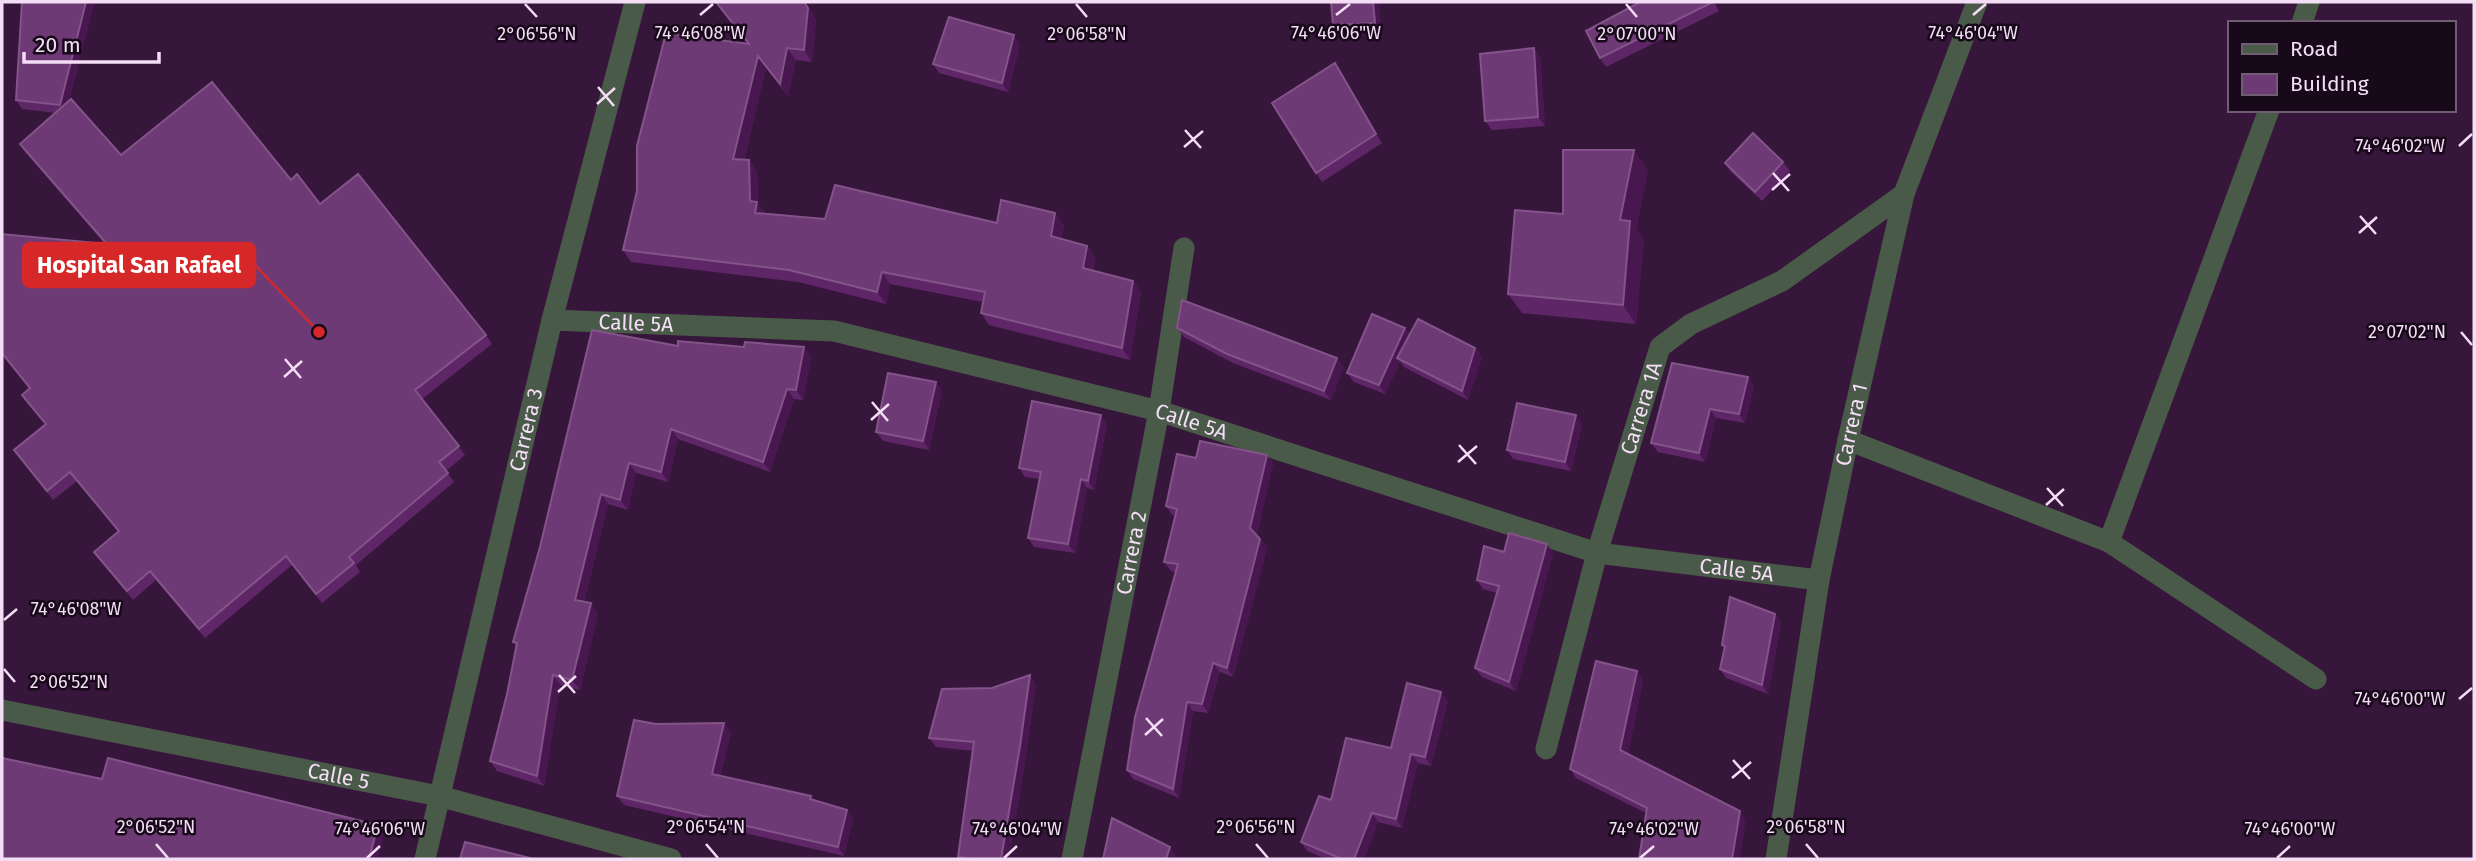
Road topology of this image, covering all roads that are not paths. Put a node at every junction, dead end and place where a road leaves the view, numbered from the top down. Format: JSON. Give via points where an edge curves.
{"nodes":[{"id":1,"x":635,"y":2,"type":"edge"},
{"id":2,"x":1977,"y":2,"type":"edge"},
{"id":3,"x":2309,"y":2,"type":"edge"},
{"id":4,"x":2303,"y":21,"type":"edge"},
{"id":5,"x":2268,"y":112,"type":"edge"},
{"id":6,"x":1904,"y":194,"type":"junction"},
{"id":7,"x":1184,"y":248,"type":"dead end"},
{"id":8,"x":552,"y":320,"type":"junction"},
{"id":9,"x":1159,"y":411,"type":"junction"},
{"id":10,"x":1847,"y":440,"type":"junction"},
{"id":11,"x":2109,"y":542,"type":"junction"},
{"id":12,"x":1597,"y":553,"type":"junction"},
{"id":13,"x":1819,"y":580,"type":"junction"},
{"id":14,"x":2316,"y":679,"type":"dead end"},
{"id":15,"x":2,"y":710,"type":"edge"},
{"id":16,"x":1546,"y":749,"type":"dead end"},
{"id":17,"x":439,"y":796,"type":"junction"},
{"id":18,"x":425,"y":859,"type":"edge"},
{"id":19,"x":671,"y":859,"type":"edge"},
{"id":20,"x":1072,"y":859,"type":"edge"},
{"id":21,"x":1776,"y":859,"type":"edge"}],
"edges":[{"from":1,"to":8,"type":"street","name":"Carrera 3"},
{"from":2,"to":6,"type":"street","name":"Carrera 1"},
{"from":3,"to":4,"type":"street"},
{"from":5,"to":11,"type":"street"},
{"from":6,"to":10,"type":"street","name":"Carrera 1"},
{"from":6,"to":12,"type":"street","name":"Carrera 1A","via":[[1782,281],[1691,324],[1660,347]]},
{"from":7,"to":9,"type":"street","name":"Carrera 2"},
{"from":8,"to":9,"type":"street","name":"Calle 5A","via":[[834,331]]},
{"from":8,"to":17,"type":"street","name":"Carrera 3"},
{"from":9,"to":12,"type":"street","name":"Calle 5A"},
{"from":9,"to":20,"type":"street","name":"Carrera 2"},
{"from":10,"to":11,"type":"street"},
{"from":10,"to":13,"type":"street","name":"Carrera 1"},
{"from":11,"to":14,"type":"street"},
{"from":12,"to":13,"type":"street","name":"Calle 5A"},
{"from":12,"to":16,"type":"street","name":"Carrera 1A"},
{"from":13,"to":21,"type":"street","name":"Carrera 1"},
{"from":15,"to":17,"type":"street","name":"Calle 5"},
{"from":17,"to":18,"type":"street","name":"Carrera 3"},
{"from":17,"to":19,"type":"street","name":"Calle 5"}]}
